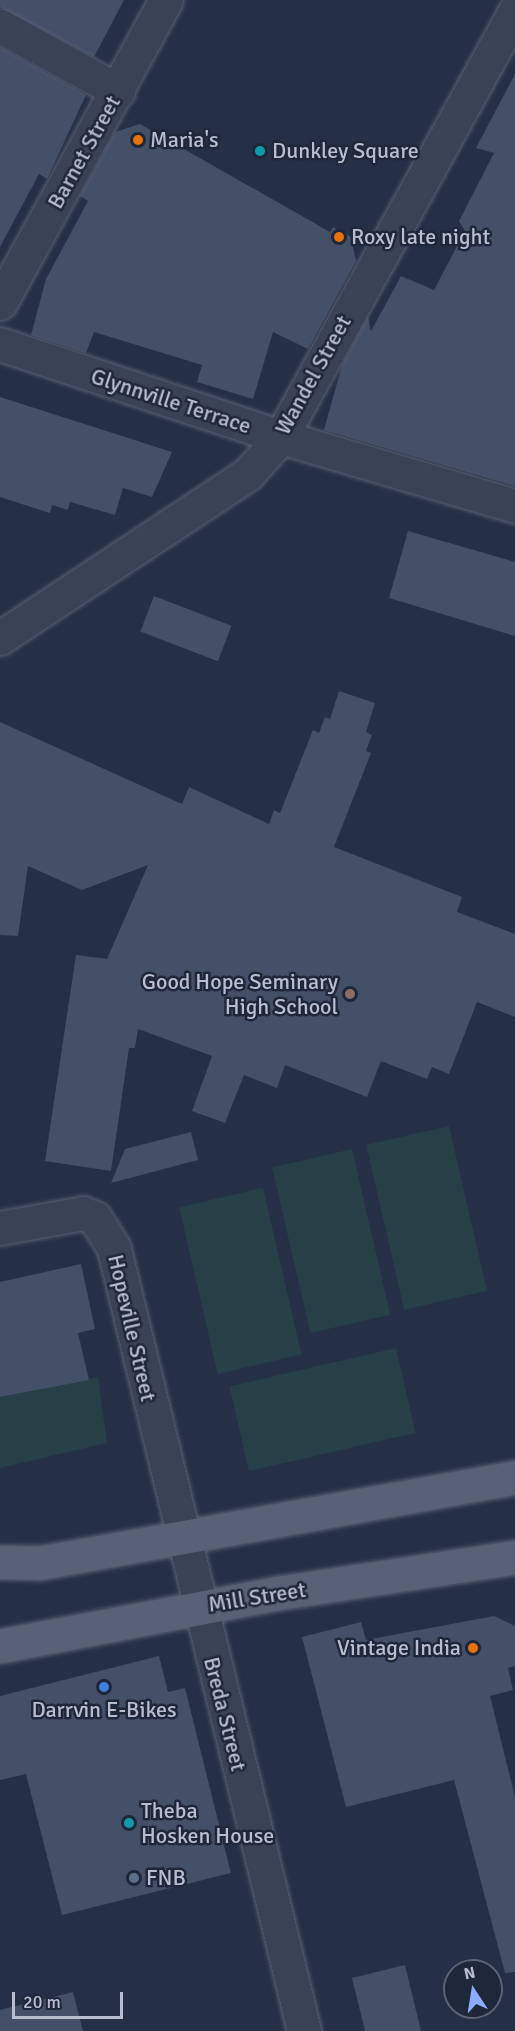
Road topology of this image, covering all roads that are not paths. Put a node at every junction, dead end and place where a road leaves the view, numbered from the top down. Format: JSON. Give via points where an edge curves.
{"nodes":[{"id":1,"x":166,"y":0,"type":"edge"},
{"id":2,"x":515,"y":11,"type":"edge"},
{"id":3,"x":0,"y":26,"type":"edge"},
{"id":4,"x":117,"y":91,"type":"junction"},
{"id":5,"x":0,"y":303,"type":"edge"},
{"id":6,"x":0,"y":345,"type":"edge"},
{"id":7,"x":281,"y":436,"type":"junction"},
{"id":8,"x":515,"y":506,"type":"edge"},
{"id":9,"x":0,"y":638,"type":"edge"},
{"id":10,"x":0,"y":1228,"type":"edge"},
{"id":11,"x":515,"y":1477,"type":"edge"},
{"id":12,"x":181,"y":1536,"type":"junction"},
{"id":13,"x":515,"y":1557,"type":"edge"},
{"id":14,"x":0,"y":1562,"type":"edge"},
{"id":15,"x":198,"y":1606,"type":"junction"},
{"id":16,"x":0,"y":1646,"type":"edge"},
{"id":17,"x":304,"y":2031,"type":"edge"}],
"edges":[{"from":1,"to":4,"type":"street","name":"Barnet Street"},
{"from":2,"to":7,"type":"street","name":"Wandel Street"},
{"from":3,"to":4,"type":"street"},
{"from":4,"to":5,"type":"street","name":"Barnet Street"},
{"from":6,"to":7,"type":"street","name":"Glynnville Terrace"},
{"from":7,"to":8,"type":"street","name":"Glynnville Terrace"},
{"from":7,"to":9,"type":"street","name":"Wandel Street","via":[[248,474]]},
{"from":10,"to":12,"type":"street","name":"Hopeville Street","via":[[68,1213],[94,1218],[105,1231],[114,1249]]},
{"from":11,"to":12,"type":"main road"},
{"from":12,"to":14,"type":"main road","via":[[39,1563]]},
{"from":12,"to":15,"type":"street","name":"Breda Street"},
{"from":13,"to":15,"type":"main road","name":"Mill Street"},
{"from":15,"to":16,"type":"main road","name":"Mill Street"},
{"from":15,"to":17,"type":"street","name":"Breda Street"}]}
